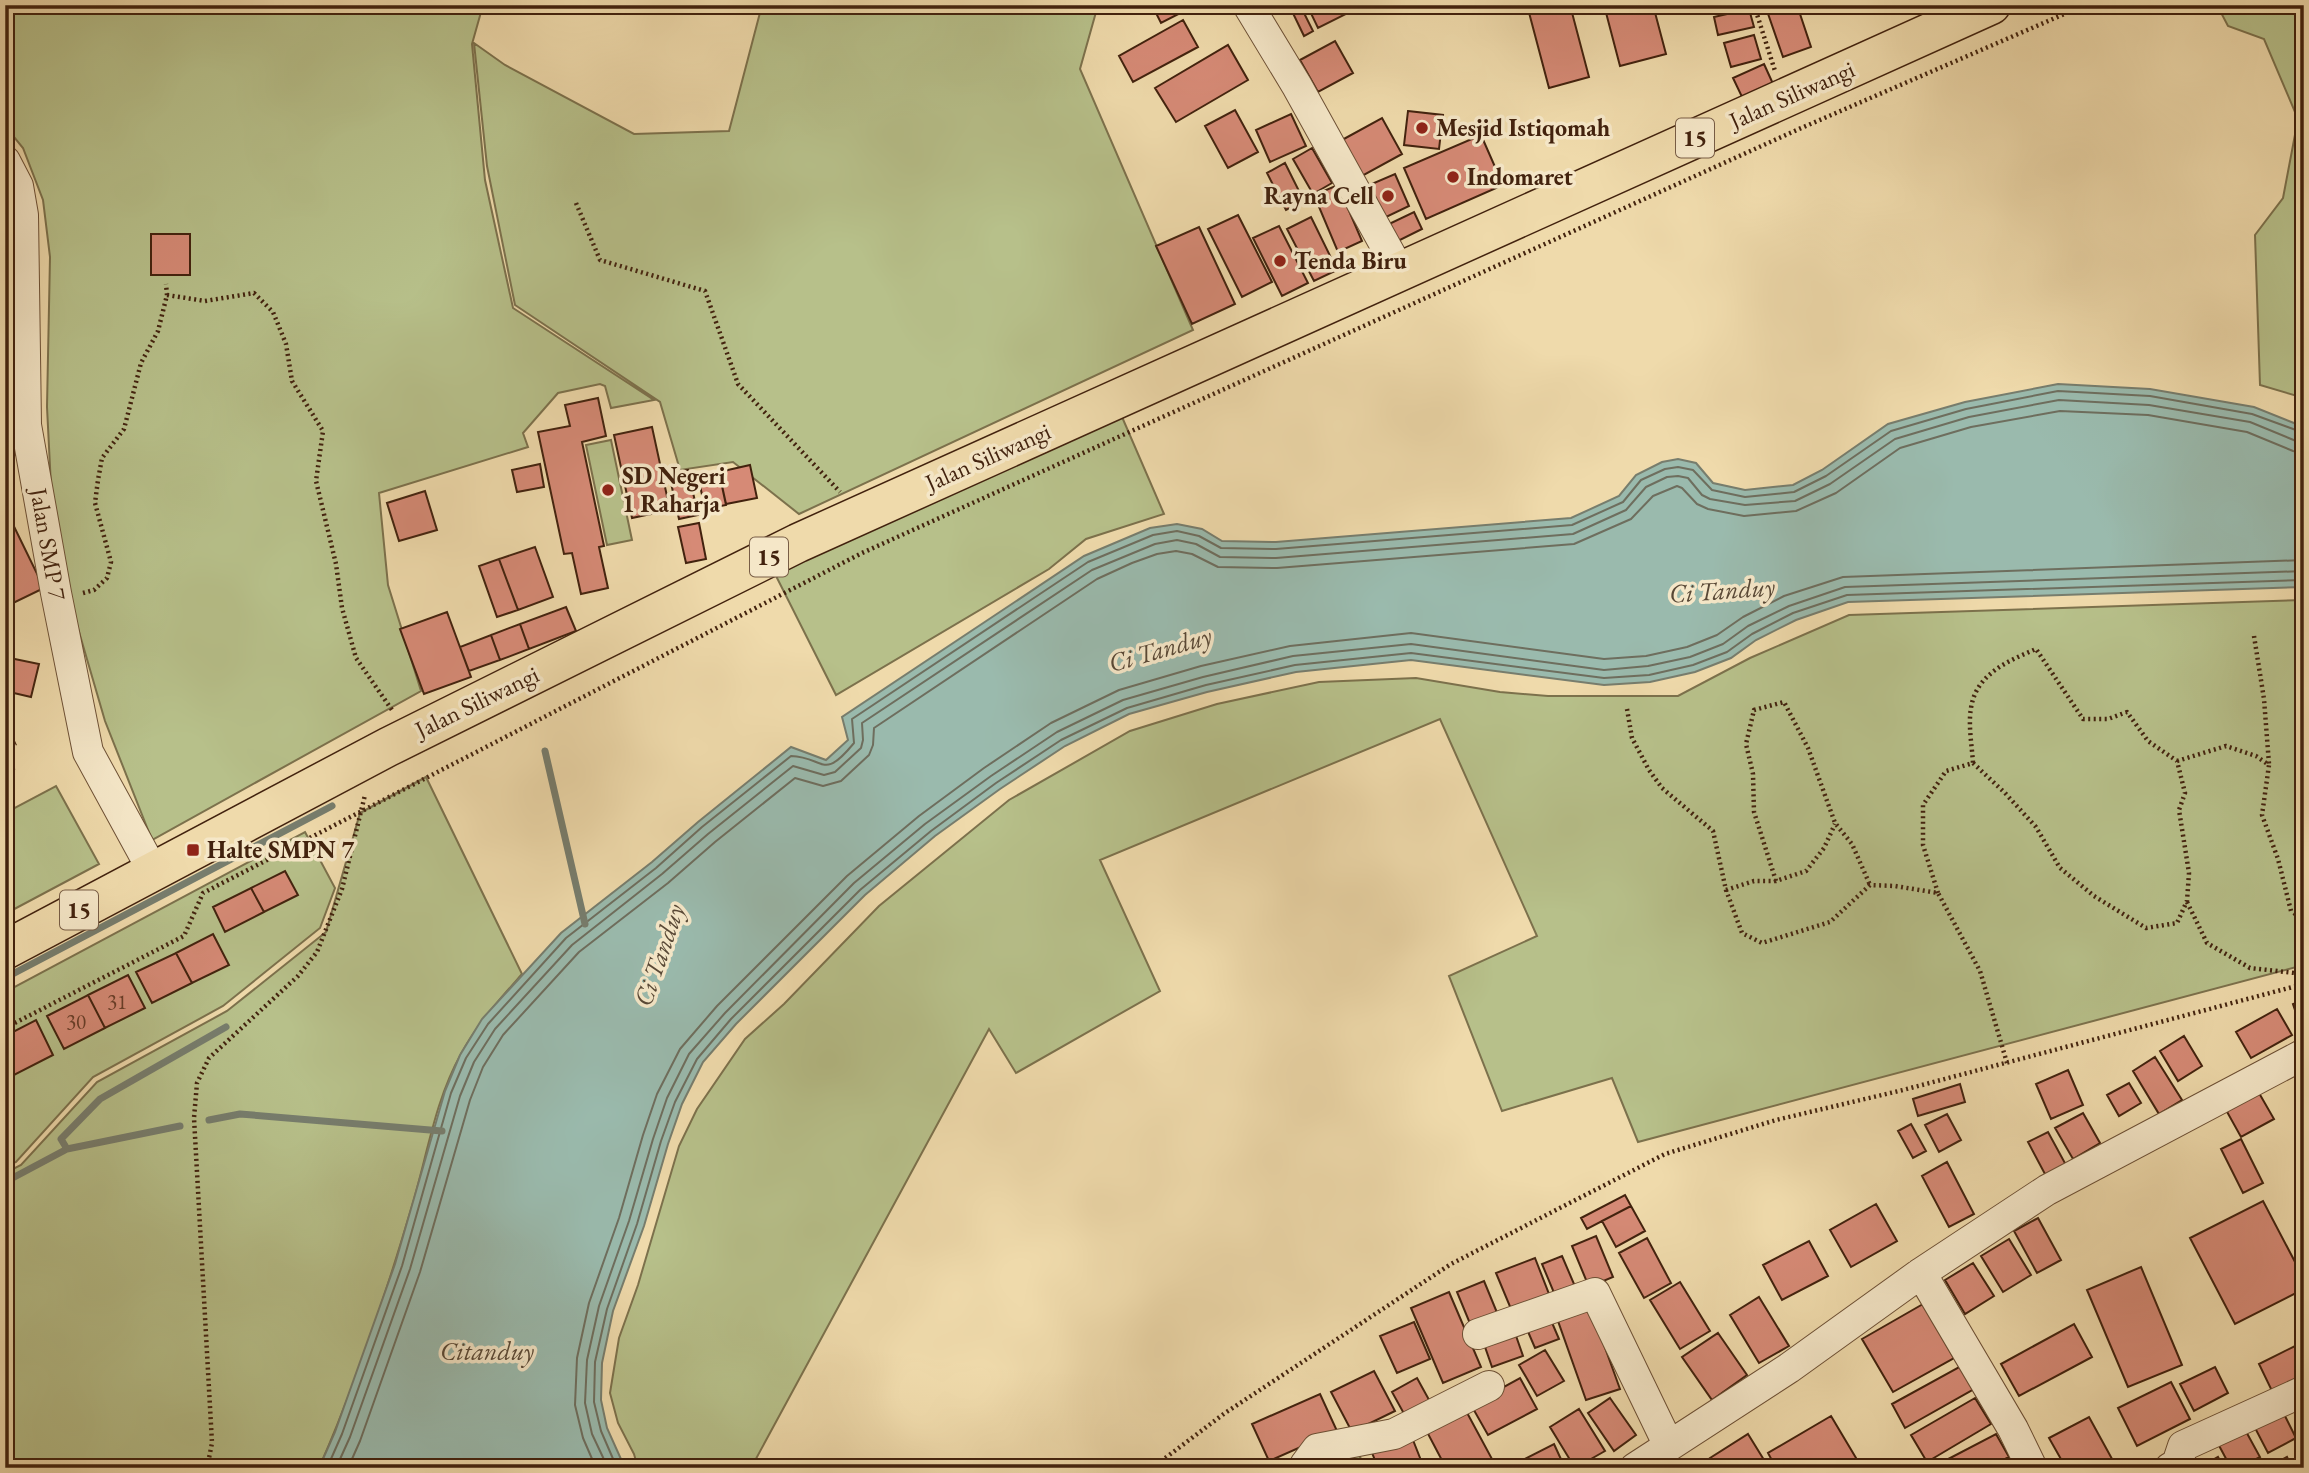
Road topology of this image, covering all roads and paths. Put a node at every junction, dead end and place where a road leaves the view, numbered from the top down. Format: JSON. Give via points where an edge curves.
{"nodes":[{"id":1,"x":1248,"y":5,"type":"edge"},
{"id":2,"x":1754,"y":5,"type":"edge"},
{"id":3,"x":1990,"y":5,"type":"edge"},
{"id":4,"x":2085,"y":5,"type":"edge"},
{"id":5,"x":1784,"y":98,"type":"junction"},
{"id":6,"x":5,"y":162,"type":"edge"},
{"id":7,"x":576,"y":203,"type":"dead end"},
{"id":8,"x":1400,"y":272,"type":"junction"},
{"id":9,"x":166,"y":284,"type":"dead end"},
{"id":10,"x":167,"y":295,"type":"junction"},
{"id":11,"x":852,"y":517,"type":"junction"},
{"id":12,"x":56,"y":593,"type":"junction"},
{"id":13,"x":2254,"y":636,"type":"dead end"},
{"id":14,"x":1628,"y":709,"type":"dead end"},
{"id":15,"x":16,"y":743,"type":"dead end"},
{"id":16,"x":391,"y":746,"type":"junction"},
{"id":17,"x":5,"y":748,"type":"edge"},
{"id":18,"x":2177,"y":761,"type":"junction"},
{"id":19,"x":1973,"y":763,"type":"junction"},
{"id":20,"x":2269,"y":765,"type":"junction"},
{"id":21,"x":360,"y":813,"type":"junction"},
{"id":22,"x":1835,"y":823,"type":"junction"},
{"id":23,"x":153,"y":871,"type":"junction"},
{"id":24,"x":1776,"y":881,"type":"junction"},
{"id":25,"x":1870,"y":885,"type":"junction"},
{"id":26,"x":1726,"y":890,"type":"junction"},
{"id":27,"x":1938,"y":893,"type":"junction"},
{"id":28,"x":2187,"y":901,"type":"junction"},
{"id":29,"x":2304,"y":920,"type":"edge"},
{"id":30,"x":5,"y":950,"type":"edge"},
{"id":31,"x":2304,"y":974,"type":"edge"},
{"id":32,"x":2304,"y":985,"type":"edge"},
{"id":33,"x":5,"y":1028,"type":"edge"},
{"id":34,"x":2304,"y":1054,"type":"edge"},
{"id":35,"x":2007,"y":1063,"type":"junction"},
{"id":36,"x":1921,"y":1273,"type":"junction"},
{"id":37,"x":1478,"y":1334,"type":"dead end"},
{"id":38,"x":1489,"y":1386,"type":"dead end"},
{"id":39,"x":2304,"y":1391,"type":"edge"},
{"id":40,"x":1668,"y":1446,"type":"junction"},
{"id":41,"x":1302,"y":1467,"type":"edge"},
{"id":42,"x":206,"y":1468,"type":"edge"},
{"id":43,"x":1152,"y":1468,"type":"edge"},
{"id":44,"x":1635,"y":1468,"type":"edge"},
{"id":45,"x":2032,"y":1468,"type":"edge"},
{"id":46,"x":2170,"y":1468,"type":"edge"}],
"edges":[{"from":1,"to":8,"type":"street"},
{"from":2,"to":5,"type":"path"},
{"from":3,"to":5,"type":"highway","name":"Jalan Siliwangi","number":"15"},
{"from":4,"to":21,"type":"path","via":[[862,553]]},
{"from":5,"to":8,"type":"highway","name":"Jalan Siliwangi","number":"15"},
{"from":6,"to":12,"type":"street","name":"Jalan SMP 7","via":[[18,186],[23,215],[26,425]]},
{"from":7,"to":11,"type":"path","via":[[600,260],[705,291],[738,384],[841,494]]},
{"from":8,"to":11,"type":"highway","name":"Jalan Siliwangi","number":"15"},
{"from":9,"to":10,"type":"path"},
{"from":10,"to":12,"type":"path","via":[[158,331],[141,363],[124,429],[102,458],[95,503],[111,562],[107,579],[94,590],[69,597]]},
{"from":10,"to":16,"type":"path","via":[[205,301],[254,293],[273,312],[286,344],[292,381],[323,431],[316,481],[342,608],[356,658],[385,699]]},
{"from":11,"to":16,"type":"highway","name":"Jalan Siliwangi","number":"15"},
{"from":12,"to":23,"type":"street","name":"Jalan SMP 7","via":[[88,752]]},
{"from":13,"to":20,"type":"path"},
{"from":14,"to":26,"type":"path","via":[[1632,738],[1649,770],[1662,788],[1713,831]]},
{"from":15,"to":17,"type":"path"},
{"from":16,"to":21,"type":"path"},
{"from":16,"to":23,"type":"highway","name":"Jalan Siliwangi","number":"15"},
{"from":18,"to":19,"type":"path","via":[[2148,741],[2127,712],[2108,719],[2083,719],[2036,649],[2003,663],[1983,680],[1971,708]]},
{"from":18,"to":20,"type":"path","via":[[2227,746]]},
{"from":18,"to":28,"type":"path","via":[[2185,793],[2179,810],[2189,873]]},
{"from":19,"to":27,"type":"path","via":[[1946,771],[1923,805],[1923,845]]},
{"from":19,"to":28,"type":"path","via":[[2036,827],[2060,868],[2094,896],[2146,928],[2177,923]]},
{"from":20,"to":29,"type":"path","via":[[2262,815],[2291,911]]},
{"from":21,"to":33,"type":"path","via":[[203,893],[184,936]]},
{"from":21,"to":42,"type":"path","via":[[342,889],[317,952],[298,976],[209,1058],[197,1083],[194,1118],[212,1443]]},
{"from":22,"to":24,"type":"path","via":[[1824,848],[1806,871]]},
{"from":22,"to":24,"type":"path","via":[[1808,748],[1784,702],[1754,710],[1746,744],[1754,812]]},
{"from":22,"to":25,"type":"path","via":[[1852,844]]},
{"from":23,"to":30,"type":"highway","name":"Jalan Siliwangi","number":"15","via":[[112,879]]},
{"from":24,"to":26,"type":"path","via":[[1754,881]]},
{"from":25,"to":26,"type":"path","via":[[1830,922],[1762,943],[1742,933]]},
{"from":25,"to":27,"type":"path"},
{"from":27,"to":35,"type":"path","via":[[1980,971]]},
{"from":28,"to":31,"type":"path","via":[[2207,943],[2250,968]]},
{"from":32,"to":35,"type":"path"},
{"from":34,"to":36,"type":"street","via":[[2047,1190]]},
{"from":35,"to":43,"type":"path","via":[[1776,1120],[1665,1154],[1451,1264],[1225,1413]]},
{"from":36,"to":40,"type":"street","via":[[1789,1368]]},
{"from":36,"to":45,"type":"street"},
{"from":37,"to":40,"type":"street","via":[[1595,1293]]},
{"from":38,"to":41,"type":"street","via":[[1394,1434],[1317,1448]]},
{"from":39,"to":46,"type":"street","via":[[2183,1446],[2177,1464]]},
{"from":40,"to":44,"type":"street"}]}
